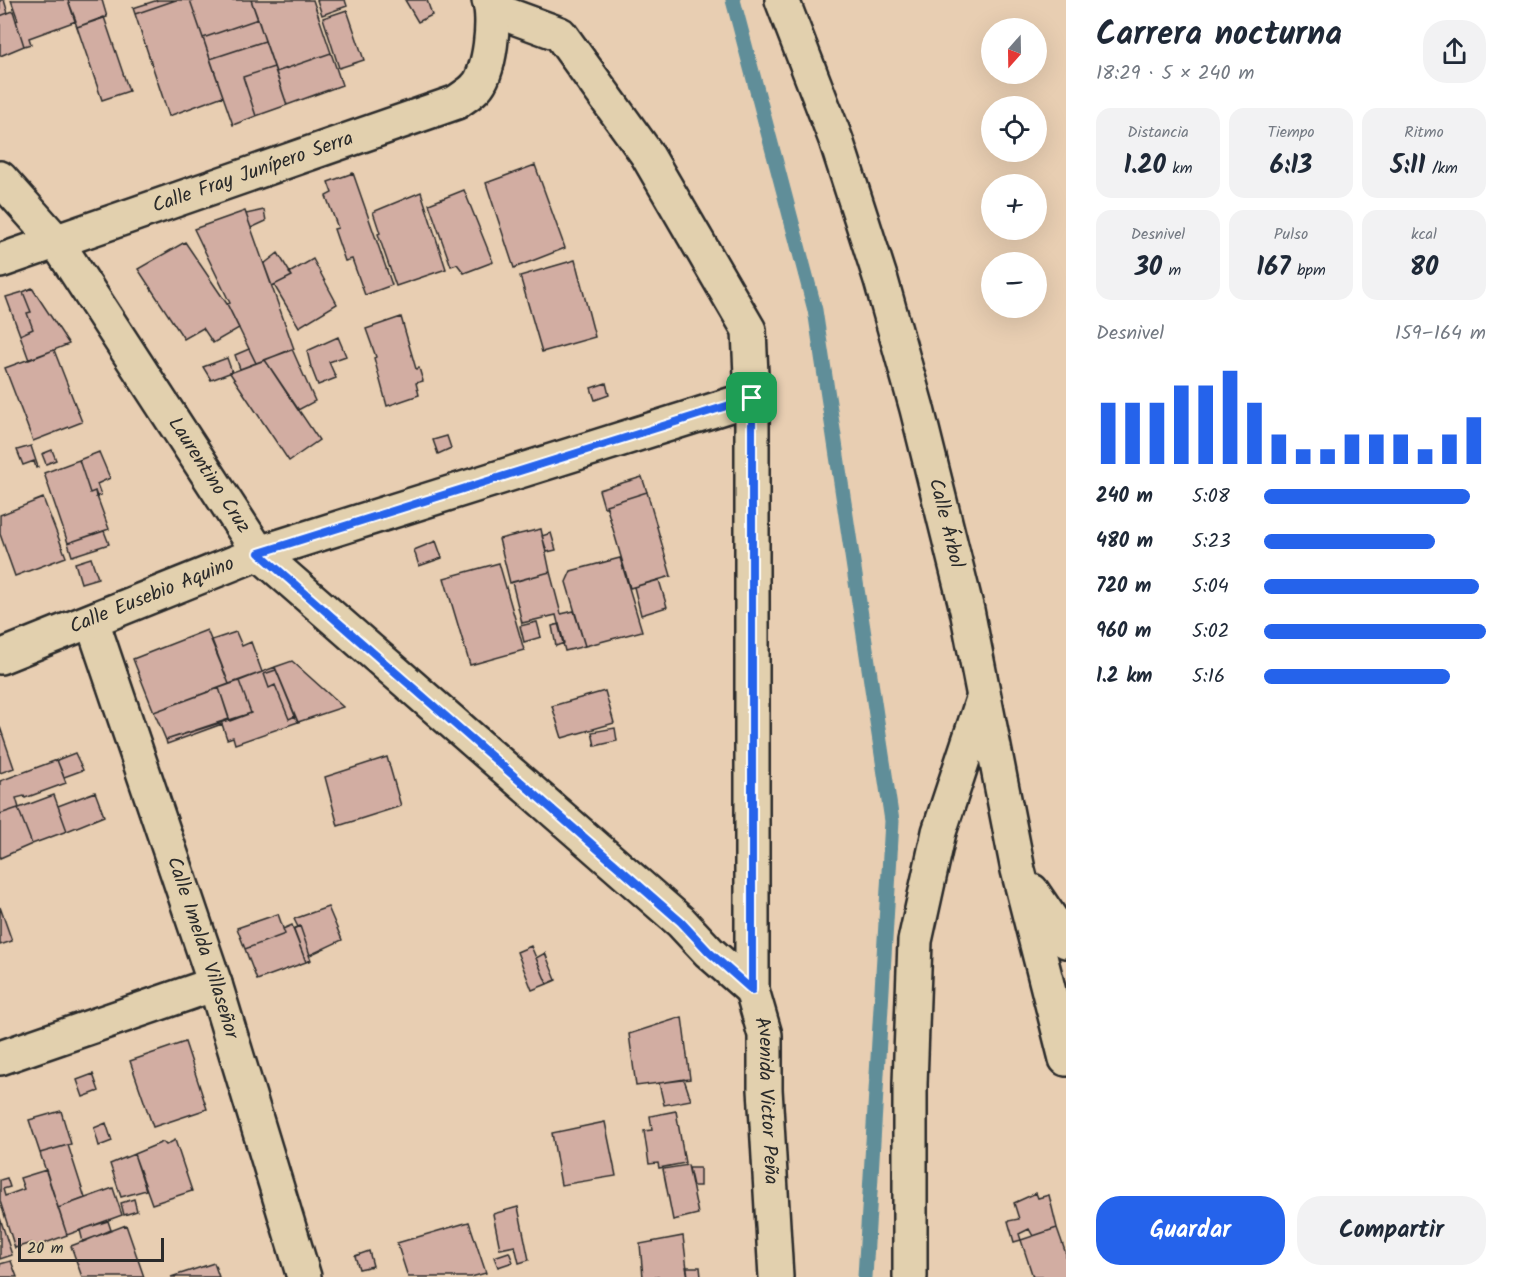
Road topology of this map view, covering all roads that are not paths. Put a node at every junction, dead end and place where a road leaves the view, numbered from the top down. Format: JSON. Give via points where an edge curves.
{"nodes":[{"id":1,"x":782,"y":0,"type":"edge"},
{"id":2,"x":490,"y":4,"type":"edge"},
{"id":3,"x":0,"y":178,"type":"edge"},
{"id":4,"x":57,"y":241,"type":"junction"},
{"id":5,"x":0,"y":261,"type":"edge"},
{"id":6,"x":752,"y":398,"type":"junction"},
{"id":7,"x":259,"y":553,"type":"junction"},
{"id":8,"x":92,"y":621,"type":"junction"},
{"id":9,"x":0,"y":657,"type":"edge"},
{"id":10,"x":984,"y":697,"type":"junction"},
{"id":11,"x":1018,"y":870,"type":"junction"},
{"id":12,"x":681,"y":922,"type":"joint"},
{"id":13,"x":1066,"y":941,"type":"edge"},
{"id":14,"x":215,"y":984,"type":"junction"},
{"id":15,"x":752,"y":990,"type":"junction"},
{"id":16,"x":0,"y":1058,"type":"edge"},
{"id":17,"x":1066,"y":1059,"type":"edge"},
{"id":18,"x":304,"y":1277,"type":"edge"},
{"id":19,"x":776,"y":1277,"type":"edge"},
{"id":20,"x":910,"y":1277,"type":"edge"}],
"edges":[{"from":1,"to":10,"type":"street","name":"Calle Árbol","via":[[836,140],[881,280],[967,610]]},
{"from":2,"to":4,"type":"street","name":"Calle Fray Junípero Serra","via":[[488,63],[478,86],[458,102]]},
{"from":2,"to":6,"type":"street","via":[[561,34],[645,153],[749,330]]},
{"from":3,"to":4,"type":"street","name":"Laurentino Cruz"},
{"from":4,"to":5,"type":"street","name":"Calle Fray Junípero Serra"},
{"from":4,"to":7,"type":"street","name":"Laurentino Cruz"},
{"from":6,"to":7,"type":"street","name":"Calle Eusebio Aquino"},
{"from":6,"to":15,"type":"street"},
{"from":7,"to":8,"type":"street","name":"Calle Eusebio Aquino"},
{"from":7,"to":12,"type":"street","name":"Laurentino Cruz"},
{"from":8,"to":9,"type":"street","name":"Calle Eusebio Aquino"},
{"from":8,"to":14,"type":"street","name":"Calle Imelda Villaseñor"},
{"from":10,"to":11,"type":"street","name":"Calle Árbol"},
{"from":10,"to":20,"type":"street","via":[[939,832],[915,940]]},
{"from":11,"to":13,"type":"street"},
{"from":11,"to":17,"type":"street","name":"Calle Árbol"},
{"from":12,"to":15,"type":"street","name":"Avenida Victor Peña"},
{"from":14,"to":16,"type":"street"},
{"from":14,"to":18,"type":"street","name":"Calle Imelda Villaseñor"},
{"from":15,"to":19,"type":"street","name":"Avenida Victor Peña","via":[[765,1035]]}]}
